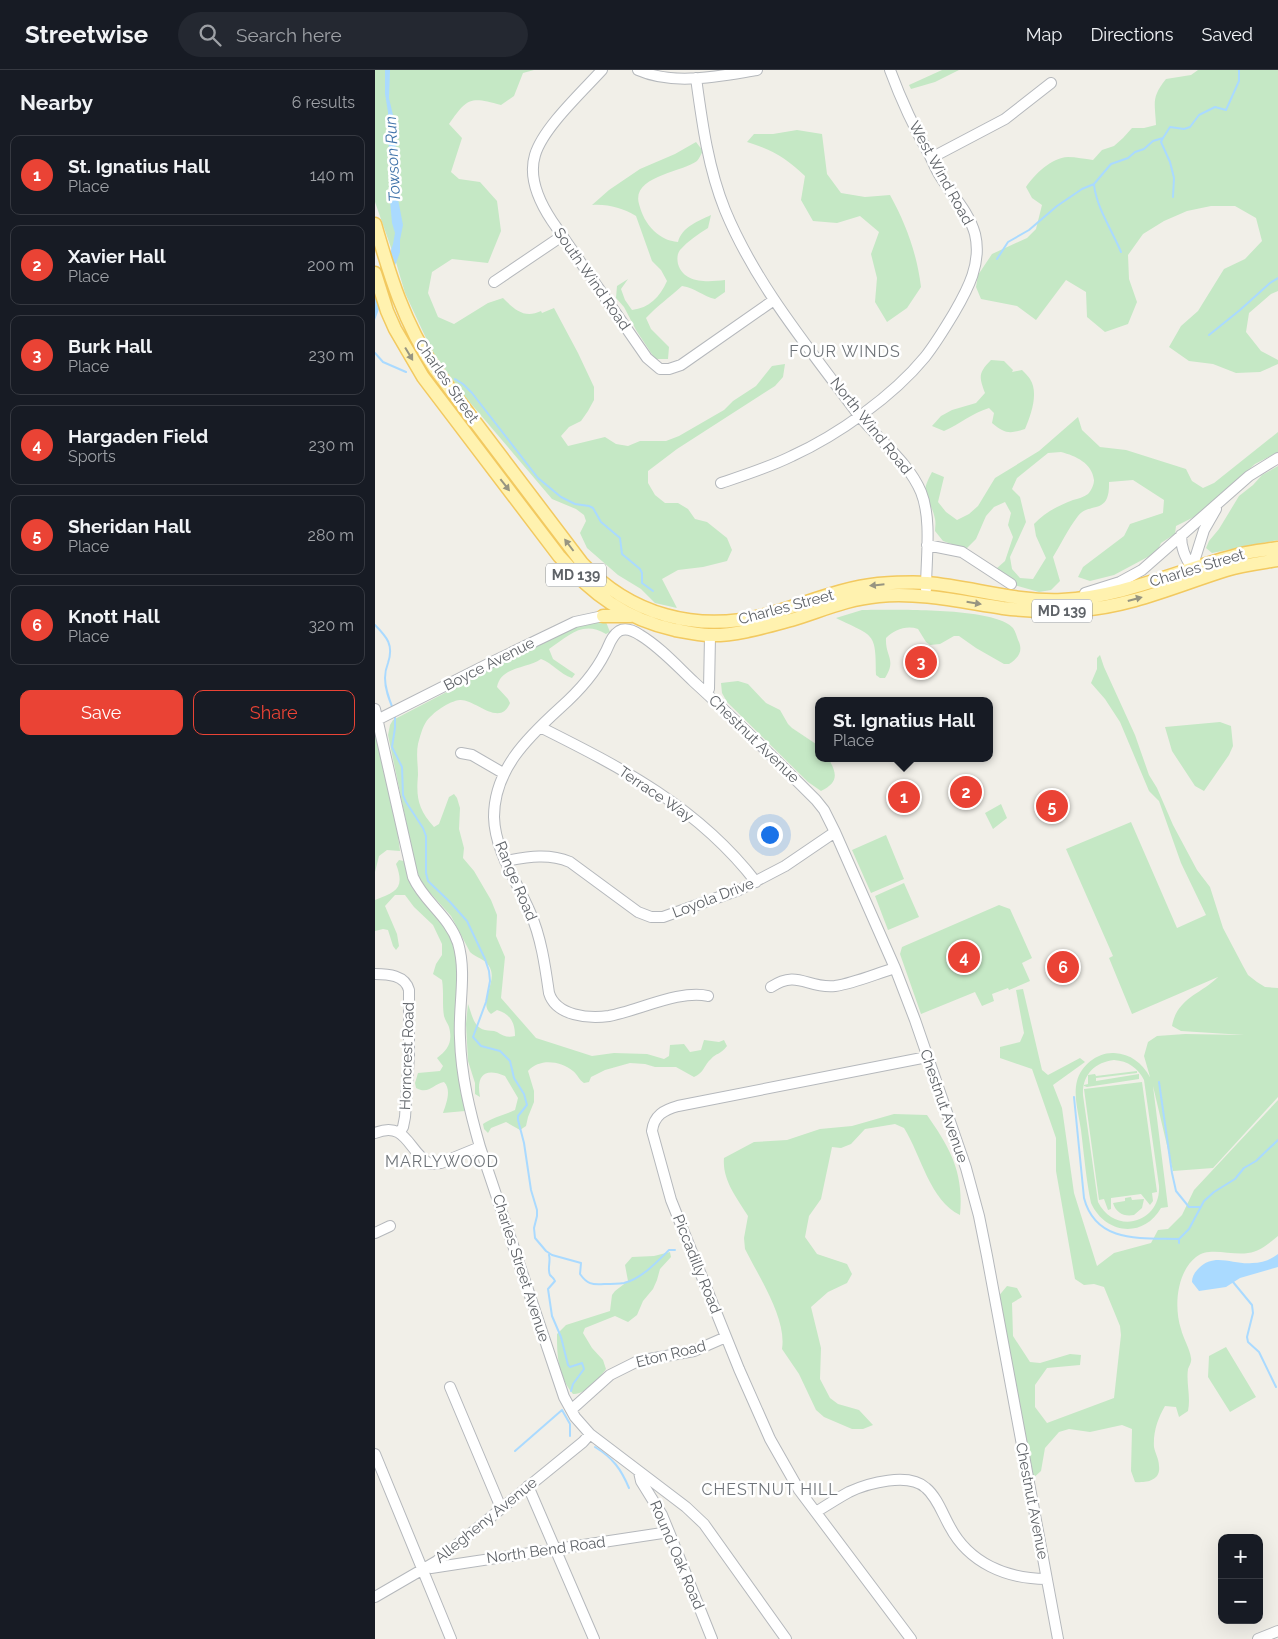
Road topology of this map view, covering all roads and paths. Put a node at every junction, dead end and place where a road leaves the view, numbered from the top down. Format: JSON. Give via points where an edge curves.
{"nodes":[{"id":1,"x":602,"y":70,"type":"edge"},
{"id":2,"x":638,"y":70,"type":"edge"},
{"id":3,"x":757,"y":70,"type":"edge"},
{"id":4,"x":890,"y":70,"type":"edge"},
{"id":5,"x":696,"y":78,"type":"junction"},
{"id":6,"x":1051,"y":83,"type":"dead end"},
{"id":7,"x":931,"y":158,"type":"junction"},
{"id":8,"x":375,"y":224,"type":"edge"},
{"id":9,"x":562,"y":236,"type":"junction"},
{"id":10,"x":391,"y":279,"type":"junction"},
{"id":11,"x":376,"y":280,"type":"edge"},
{"id":12,"x":494,"y":282,"type":"dead end"},
{"id":13,"x":774,"y":300,"type":"junction"},
{"id":14,"x":381,"y":308,"type":"edge"},
{"id":15,"x":859,"y":416,"type":"junction"},
{"id":16,"x":1278,"y":458,"type":"edge"},
{"id":17,"x":721,"y":483,"type":"dead end"},
{"id":18,"x":1224,"y":497,"type":"junction"},
{"id":19,"x":1181,"y":534,"type":"junction"},
{"id":20,"x":927,"y":545,"type":"junction"},
{"id":21,"x":1278,"y":548,"type":"edge"},
{"id":22,"x":1278,"y":560,"type":"edge"},
{"id":23,"x":1192,"y":568,"type":"junction"},
{"id":24,"x":926,"y":583,"type":"junction"},
{"id":25,"x":1011,"y":584,"type":"dead end"},
{"id":26,"x":926,"y":597,"type":"junction"},
{"id":27,"x":1067,"y":599,"type":"junction"},
{"id":28,"x":613,"y":606,"type":"junction"},
{"id":29,"x":788,"y":608,"type":"junction"},
{"id":30,"x":645,"y":609,"type":"junction"},
{"id":31,"x":603,"y":616,"type":"junction"},
{"id":32,"x":632,"y":616,"type":"junction"},
{"id":33,"x":710,"y":636,"type":"junction"},
{"id":34,"x":706,"y":693,"type":"junction"},
{"id":35,"x":375,"y":709,"type":"edge"},
{"id":36,"x":377,"y":720,"type":"edge"},
{"id":37,"x":540,"y":727,"type":"junction"},
{"id":38,"x":461,"y":753,"type":"dead end"},
{"id":39,"x":503,"y":773,"type":"junction"},
{"id":40,"x":835,"y":832,"type":"junction"},
{"id":41,"x":505,"y":861,"type":"junction"},
{"id":42,"x":756,"y":882,"type":"junction"},
{"id":43,"x":895,"y":968,"type":"junction"},
{"id":44,"x":375,"y":974,"type":"edge"},
{"id":45,"x":771,"y":987,"type":"dead end"},
{"id":46,"x":708,"y":996,"type":"dead end"},
{"id":47,"x":927,"y":1057,"type":"junction"},
{"id":48,"x":400,"y":1132,"type":"junction"},
{"id":49,"x":375,"y":1133,"type":"edge"},
{"id":50,"x":480,"y":1148,"type":"junction"},
{"id":51,"x":390,"y":1226,"type":"dead end"},
{"id":52,"x":375,"y":1233,"type":"edge"},
{"id":53,"x":726,"y":1337,"type":"junction"},
{"id":54,"x":450,"y":1387,"type":"dead end"},
{"id":55,"x":571,"y":1410,"type":"junction"},
{"id":56,"x":590,"y":1434,"type":"junction"},
{"id":57,"x":375,"y":1454,"type":"edge"},
{"id":58,"x":639,"y":1472,"type":"junction"},
{"id":59,"x":528,"y":1486,"type":"junction"},
{"id":60,"x":501,"y":1508,"type":"junction"},
{"id":61,"x":816,"y":1512,"type":"junction"},
{"id":62,"x":669,"y":1532,"type":"junction"},
{"id":63,"x":555,"y":1549,"type":"junction"},
{"id":64,"x":423,"y":1570,"type":"junction"},
{"id":65,"x":1046,"y":1579,"type":"junction"},
{"id":66,"x":375,"y":1597,"type":"edge"},
{"id":67,"x":1278,"y":1631,"type":"edge"},
{"id":68,"x":451,"y":1639,"type":"edge"},
{"id":69,"x":594,"y":1639,"type":"edge"},
{"id":70,"x":712,"y":1639,"type":"edge"},
{"id":71,"x":786,"y":1639,"type":"edge"},
{"id":72,"x":911,"y":1639,"type":"edge"},
{"id":73,"x":1058,"y":1639,"type":"edge"},
{"id":74,"x":1257,"y":1639,"type":"edge"}],
"edges":[{"from":1,"to":9,"type":"street","name":"South Wind Road","via":[[559,118],[535,155],[533,167],[538,195]]},
{"from":2,"to":5,"type":"street","via":[[661,76]]},
{"from":3,"to":5,"type":"street"},
{"from":4,"to":7,"type":"street","name":"West Wind Road"},
{"from":5,"to":13,"type":"street","name":"North Wind Road","via":[[706,143],[724,209]]},
{"from":6,"to":7,"type":"street","via":[[998,123]]},
{"from":7,"to":15,"type":"street","name":"West Wind Road","via":[[975,233],[975,267],[967,291],[924,358]]},
{"from":8,"to":10,"type":"main road","name":"Charles Street","number":"MD 139"},
{"from":9,"to":12,"type":"street"},
{"from":9,"to":13,"type":"street","name":"South Wind Road","via":[[647,358],[660,369],[687,362]]},
{"from":10,"to":11,"type":"main road"},
{"from":30,"to":10,"type":"main road","name":"Charles Street","number":"MD 139","one_way":true,"via":[[612,590],[577,556],[427,357],[405,316]]},
{"from":11,"to":14,"type":"main road","name":"Charles Street","number":"MD 139"},
{"from":13,"to":15,"type":"street","name":"North Wind Road"},
{"from":14,"to":28,"type":"main road","name":"Charles Street","number":"MD 139","one_way":true,"via":[[439,399],[559,556],[585,584]]},
{"from":15,"to":17,"type":"street","name":"West Wind Road","via":[[791,457]]},
{"from":15,"to":20,"type":"street","name":"North Wind Road","via":[[913,476],[925,506]]},
{"from":16,"to":18,"type":"street"},
{"from":18,"to":19,"type":"street"},
{"from":18,"to":23,"type":"street","via":[[1204,530]]},
{"from":19,"to":23,"type":"street","via":[[1181,544]]},
{"from":19,"to":27,"type":"street","via":[[1142,570],[1120,582]]},
{"from":20,"to":24,"type":"street","name":"North Wind Road"},
{"from":20,"to":25,"type":"street","via":[[962,552]]},
{"from":21,"to":23,"type":"main road","name":"Charles Street","number":"MD 139","via":[[1243,553]]},
{"from":26,"to":22,"type":"main road","name":"Charles Street","number":"MD 139","one_way":true,"via":[[1004,608],[1053,612],[1081,610],[1123,603],[1227,570]]},
{"from":23,"to":27,"type":"main road","name":"Charles Street","number":"MD 139","via":[[1112,593]]},
{"from":24,"to":26,"type":"street","name":"North Wind Road"},
{"from":24,"to":27,"type":"main road","name":"Charles Street","number":"MD 139","via":[[1045,600]]},
{"from":24,"to":29,"type":"main road","name":"Charles Street","number":"MD 139","one_way":true,"via":[[864,586]]},
{"from":26,"to":33,"type":"main road","name":"Charles Street","number":"MD 139","via":[[900,595],[858,599],[752,630]]},
{"from":28,"to":31,"type":"main road"},
{"from":28,"to":32,"type":"main road","name":"Charles Street","number":"MD 139"},
{"from":29,"to":30,"type":"main road","name":"Charles Street","number":"MD 139","via":[[743,620],[718,622],[675,618]]},
{"from":29,"to":33,"type":"main road","via":[[773,618],[743,626],[718,628]]},
{"from":30,"to":33,"type":"main road","via":[[675,624],[703,629]]},
{"from":31,"to":32,"type":"main road"},
{"from":31,"to":36,"type":"street","name":"Boyce Avenue","via":[[575,622]]},
{"from":32,"to":33,"type":"main road","name":"Charles Street","number":"MD 139","via":[[665,628]]},
{"from":33,"to":34,"type":"street","name":"Chestnut Avenue","via":[[709,689]]},
{"from":34,"to":37,"type":"street","name":"Range Road","via":[[653,644],[635,632],[619,631],[592,676]]},
{"from":34,"to":40,"type":"street","name":"Chestnut Avenue","via":[[817,800]]},
{"from":35,"to":36,"type":"street","name":"Charles Street Avenue"},
{"from":36,"to":50,"type":"street","name":"Charles Street Avenue","via":[[413,877],[447,921],[460,950],[461,1051]]},
{"from":37,"to":39,"type":"street","name":"Range Road"},
{"from":37,"to":42,"type":"street","name":"Terrace Way","via":[[633,776],[669,800],[726,846]]},
{"from":38,"to":39,"type":"street","via":[[472,755]]},
{"from":39,"to":41,"type":"street","name":"Range Road","via":[[497,790],[494,819],[496,837]]},
{"from":40,"to":42,"type":"street","name":"Loyola Drive"},
{"from":40,"to":43,"type":"street","name":"Chestnut Avenue"},
{"from":41,"to":42,"type":"street","name":"Loyola Drive","via":[[541,855],[570,862],[638,912],[651,917],[663,917]]},
{"from":41,"to":46,"type":"street","name":"Range Road","via":[[531,913],[540,940],[550,998],[559,1007],[579,1016],[609,1016],[670,999],[700,994]]},
{"from":43,"to":45,"type":"street","via":[[835,986],[785,979]]},
{"from":43,"to":47,"type":"street","name":"Chestnut Avenue"},
{"from":44,"to":48,"type":"street","name":"Horncrest Road","via":[[399,977],[409,990],[409,1055],[405,1117]]},
{"from":47,"to":53,"type":"street","name":"Piccadilly Road","via":[[678,1106],[657,1117],[653,1137],[671,1200]]},
{"from":47,"to":65,"type":"street","name":"Chestnut Avenue","via":[[979,1216]]},
{"from":48,"to":49,"type":"street","via":[[385,1130]]},
{"from":48,"to":50,"type":"street","via":[[417,1155],[430,1164]]},
{"from":50,"to":55,"type":"street","name":"Charles Street Avenue","via":[[561,1389]]},
{"from":51,"to":52,"type":"street"},
{"from":53,"to":55,"type":"street","name":"Eton Road","via":[[694,1351],[637,1360],[610,1375]]},
{"from":53,"to":61,"type":"street","name":"Piccadilly Road","via":[[770,1439],[799,1490]]},
{"from":54,"to":60,"type":"street"},
{"from":55,"to":56,"type":"street","name":"Charles Street Avenue"},
{"from":56,"to":58,"type":"street","name":"Charles Street Avenue"},
{"from":56,"to":59,"type":"street","name":"Allegheny Avenue"},
{"from":57,"to":64,"type":"street"},
{"from":58,"to":62,"type":"street","name":"Round Oak Road"},
{"from":58,"to":71,"type":"street","name":"Charles Street Avenue","via":[[704,1524]]},
{"from":59,"to":60,"type":"street","name":"Allegheny Avenue"},
{"from":59,"to":63,"type":"street"},
{"from":60,"to":64,"type":"street","name":"Allegheny Avenue"},
{"from":61,"to":65,"type":"street","via":[[865,1486],[910,1480],[931,1492],[952,1531],[972,1555],[1001,1572]]},
{"from":61,"to":72,"type":"street","name":"Piccadilly Road"},
{"from":62,"to":63,"type":"street","name":"North Bend Road"},
{"from":62,"to":70,"type":"street","name":"Round Oak Road"},
{"from":63,"to":64,"type":"street","name":"North Bend Road"},
{"from":63,"to":69,"type":"street"},
{"from":64,"to":66,"type":"street","name":"Allegheny Avenue"},
{"from":64,"to":68,"type":"street"},
{"from":65,"to":73,"type":"street","name":"Chestnut Avenue"},
{"from":67,"to":74,"type":"street"}]}
